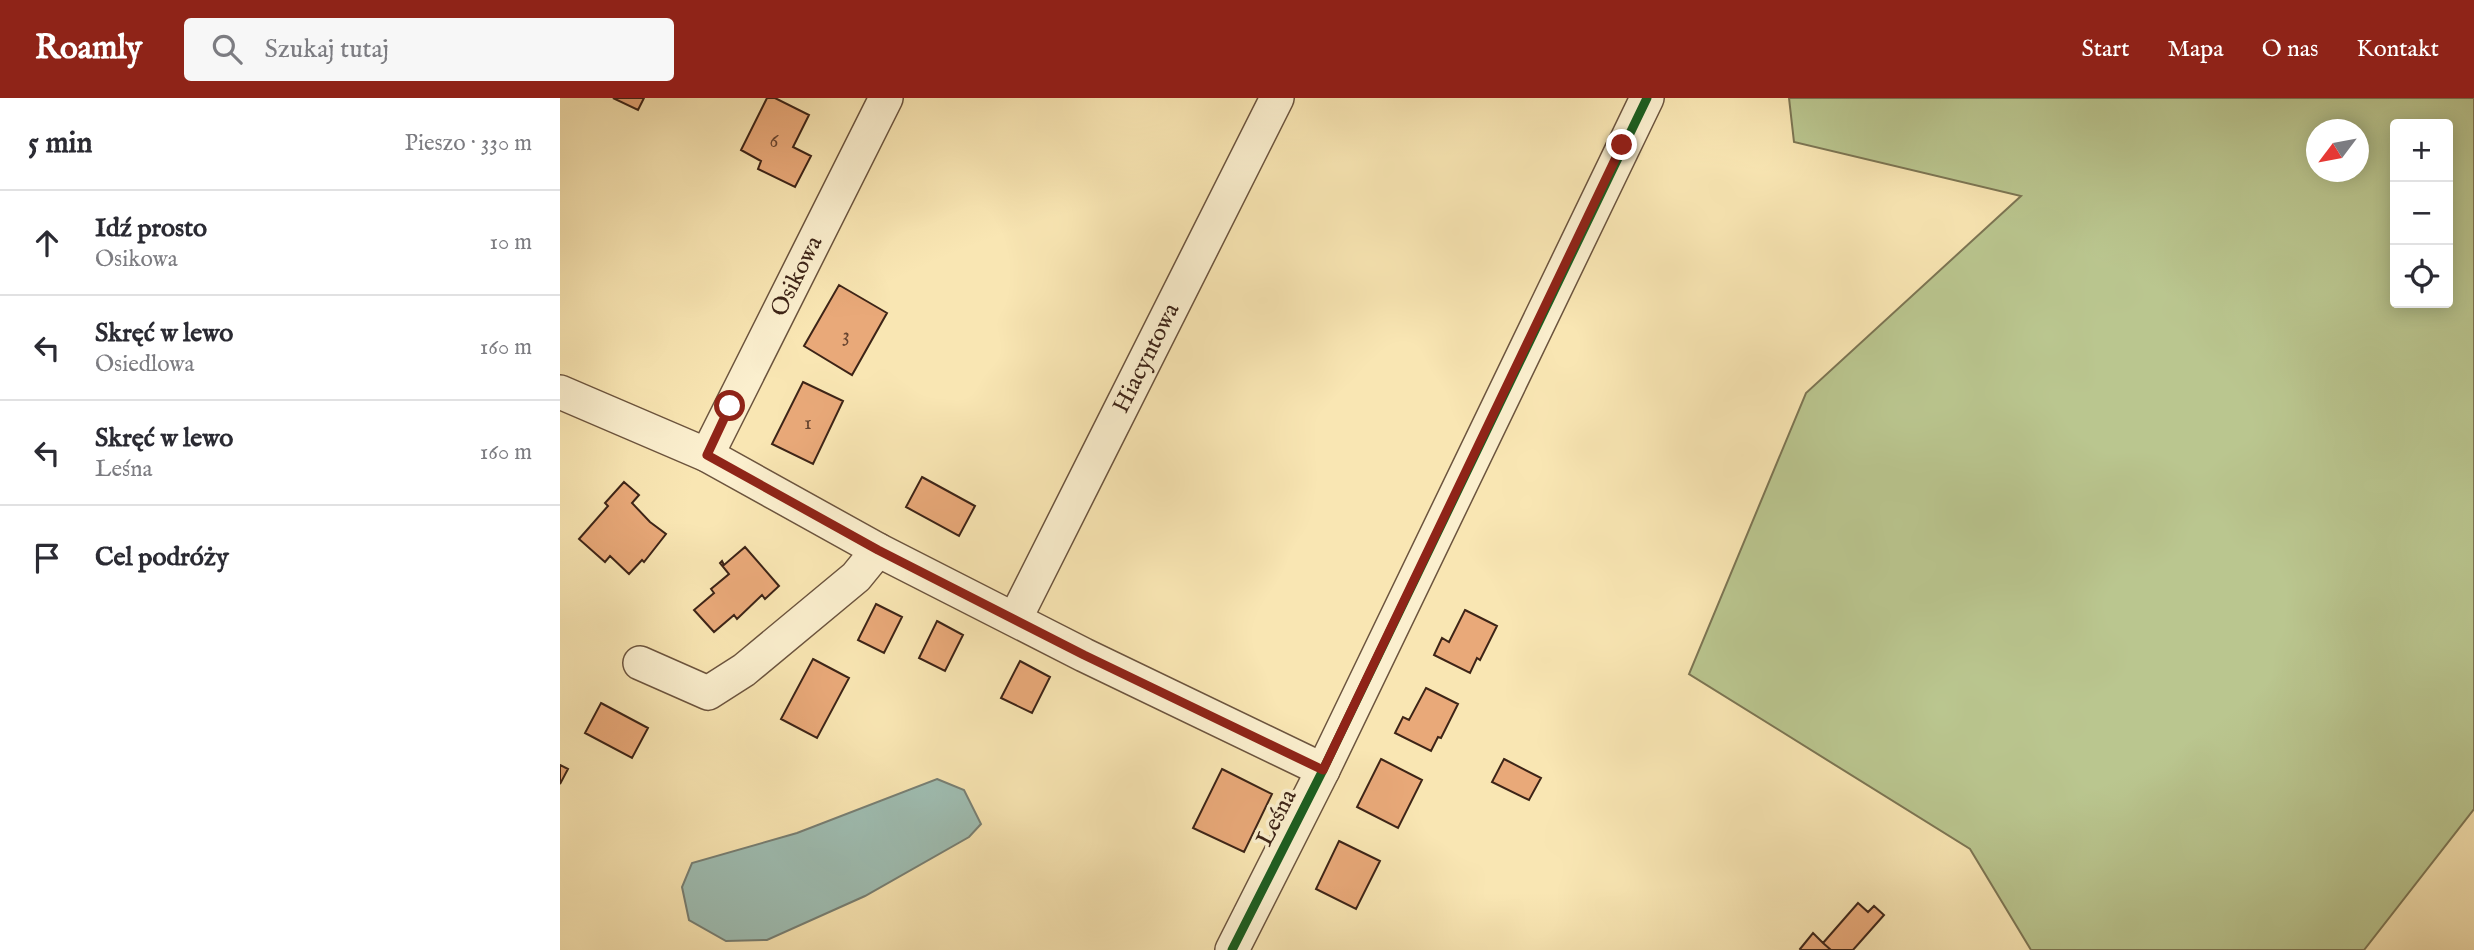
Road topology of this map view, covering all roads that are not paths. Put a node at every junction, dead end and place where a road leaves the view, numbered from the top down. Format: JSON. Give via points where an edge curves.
{"nodes":[{"id":1,"x":886,"y":98,"type":"edge"},
{"id":2,"x":1277,"y":98,"type":"edge"},
{"id":3,"x":1647,"y":98,"type":"edge"},
{"id":4,"x":560,"y":392,"type":"edge"},
{"id":5,"x":707,"y":455,"type":"junction"},
{"id":6,"x":878,"y":550,"type":"junction"},
{"id":7,"x":1015,"y":620,"type":"junction"},
{"id":8,"x":640,"y":663,"type":"dead end"},
{"id":9,"x":1323,"y":770,"type":"junction"},
{"id":10,"x":1232,"y":950,"type":"edge"}],
"edges":[{"from":1,"to":5,"type":"street","name":"Osikowa"},
{"from":2,"to":7,"type":"street","name":"Hiacyntowa"},
{"from":3,"to":9,"type":"street","name":"Leśna"},
{"from":4,"to":5,"type":"street"},
{"from":5,"to":6,"type":"street"},
{"from":6,"to":7,"type":"street"},
{"from":6,"to":8,"type":"street","via":[[856,577],[744,670],[708,692]]},
{"from":7,"to":9,"type":"street"},
{"from":9,"to":10,"type":"street","name":"Leśna"}]}
